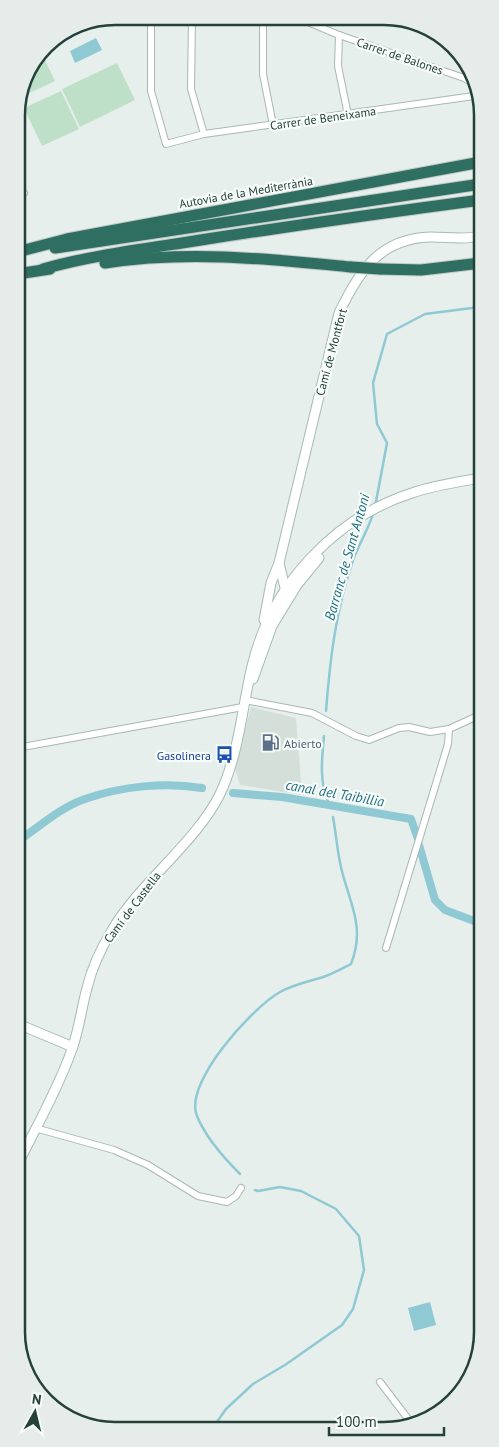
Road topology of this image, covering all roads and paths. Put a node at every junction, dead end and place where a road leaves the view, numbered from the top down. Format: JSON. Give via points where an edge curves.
{"nodes":[{"id":1,"x":151,"y":25,"type":"edge"},
{"id":2,"x":192,"y":25,"type":"edge"},
{"id":3,"x":263,"y":25,"type":"edge"},
{"id":4,"x":314,"y":25,"type":"edge"},
{"id":5,"x":340,"y":35,"type":"junction"},
{"id":6,"x":467,"y":79,"type":"edge"},
{"id":7,"x":472,"y":96,"type":"edge"},
{"id":8,"x":348,"y":114,"type":"junction"},
{"id":9,"x":273,"y":125,"type":"junction"},
{"id":10,"x":204,"y":134,"type":"junction"},
{"id":11,"x":474,"y":163,"type":"edge"},
{"id":12,"x":474,"y":185,"type":"edge"},
{"id":13,"x":474,"y":201,"type":"edge"},
{"id":14,"x":474,"y":237,"type":"edge"},
{"id":15,"x":25,"y":250,"type":"edge"},
{"id":16,"x":25,"y":251,"type":"edge"},
{"id":17,"x":474,"y":265,"type":"edge"},
{"id":18,"x":42,"y":269,"type":"junction"},
{"id":19,"x":25,"y":272,"type":"edge"},
{"id":20,"x":474,"y":479,"type":"edge"},
{"id":21,"x":345,"y":528,"type":"junction"},
{"id":22,"x":317,"y":560,"type":"junction"},
{"id":23,"x":279,"y":563,"type":"junction"},
{"id":24,"x":298,"y":572,"type":"junction"},
{"id":25,"x":271,"y":583,"type":"junction"},
{"id":26,"x":286,"y":590,"type":"junction"},
{"id":27,"x":266,"y":633,"type":"junction"},
{"id":28,"x":244,"y":704,"type":"junction"},
{"id":29,"x":474,"y":718,"type":"edge"},
{"id":30,"x":449,"y":729,"type":"junction"},
{"id":31,"x":25,"y":746,"type":"edge"},
{"id":32,"x":386,"y":948,"type":"dead end"},
{"id":33,"x":25,"y":1027,"type":"edge"},
{"id":34,"x":73,"y":1046,"type":"junction"},
{"id":35,"x":35,"y":1128,"type":"junction"},
{"id":36,"x":25,"y":1149,"type":"edge"},
{"id":37,"x":240,"y":1188,"type":"dead end"},
{"id":38,"x":380,"y":1382,"type":"dead end"},
{"id":39,"x":408,"y":1419,"type":"edge"}],
"edges":[{"from":1,"to":10,"type":"street","name":"Carrer de Beneixama","via":[[151,92],[166,144]]},
{"from":2,"to":10,"type":"street","via":[[192,89]]},
{"from":3,"to":9,"type":"street","via":[[264,74]]},
{"from":4,"to":5,"type":"street","name":"Carrer de Balones"},
{"from":5,"to":6,"type":"street","name":"Carrer de Balones"},
{"from":5,"to":8,"type":"street","via":[[338,66]]},
{"from":7,"to":8,"type":"street","name":"Carrer de Beneixama"},
{"from":8,"to":9,"type":"street","name":"Carrer de Beneixama"},
{"from":9,"to":10,"type":"street","name":"Carrer de Beneixama"},
{"from":11,"to":15,"type":"highway","name":"Autovia de la Mediterrània","via":[[67,239]]},
{"from":12,"to":16,"type":"highway"},
{"from":13,"to":18,"type":"highway","via":[[141,249]]},
{"from":14,"to":23,"type":"main road","name":"Camí de Montfort","via":[[410,239],[387,248],[357,278],[339,313]]},
{"from":17,"to":18,"type":"highway","bridge":true,"via":[[420,270],[380,269],[212,255],[145,258],[75,268]]},
{"from":18,"to":19,"type":"highway"},
{"from":20,"to":21,"type":"main road","name":"Camí de Castella","via":[[432,487],[391,501]]},
{"from":21,"to":22,"type":"main road","name":"Camí de Castella"},
{"from":21,"to":24,"type":"main road","name":"Camí de Castella","via":[[327,541]]},
{"from":22,"to":26,"type":"main road"},
{"from":22,"to":27,"type":"main road","name":"Camí de Castella"},
{"from":23,"to":24,"type":"main road"},
{"from":23,"to":25,"type":"main road","name":"Camí de Montfort"},
{"from":23,"to":26,"type":"main road"},
{"from":24,"to":26,"type":"main road","name":"Camí de Castella"},
{"from":25,"to":26,"type":"main road"},
{"from":25,"to":27,"type":"main road","name":"Camí de Montfort"},
{"from":26,"to":27,"type":"main road","name":"Camí de Castella"},
{"from":27,"to":28,"type":"main road","name":"Camí de Castella"},
{"from":28,"to":30,"type":"street","via":[[312,713],[369,740],[399,728],[430,732]]},
{"from":28,"to":31,"type":"street"},
{"from":28,"to":34,"type":"main road","name":"Camí de Castella","via":[[220,794],[192,834],[113,928],[97,956]]},
{"from":29,"to":30,"type":"street"},
{"from":30,"to":32,"type":"street","via":[[448,744]]},
{"from":33,"to":34,"type":"main road"},
{"from":34,"to":35,"type":"main road","name":"Camí de Castella"},
{"from":35,"to":36,"type":"main road","name":"Camí de Castella"},
{"from":35,"to":37,"type":"street","via":[[114,1150],[148,1165],[198,1196],[226,1202],[236,1196]]},
{"from":38,"to":39,"type":"street"}]}
